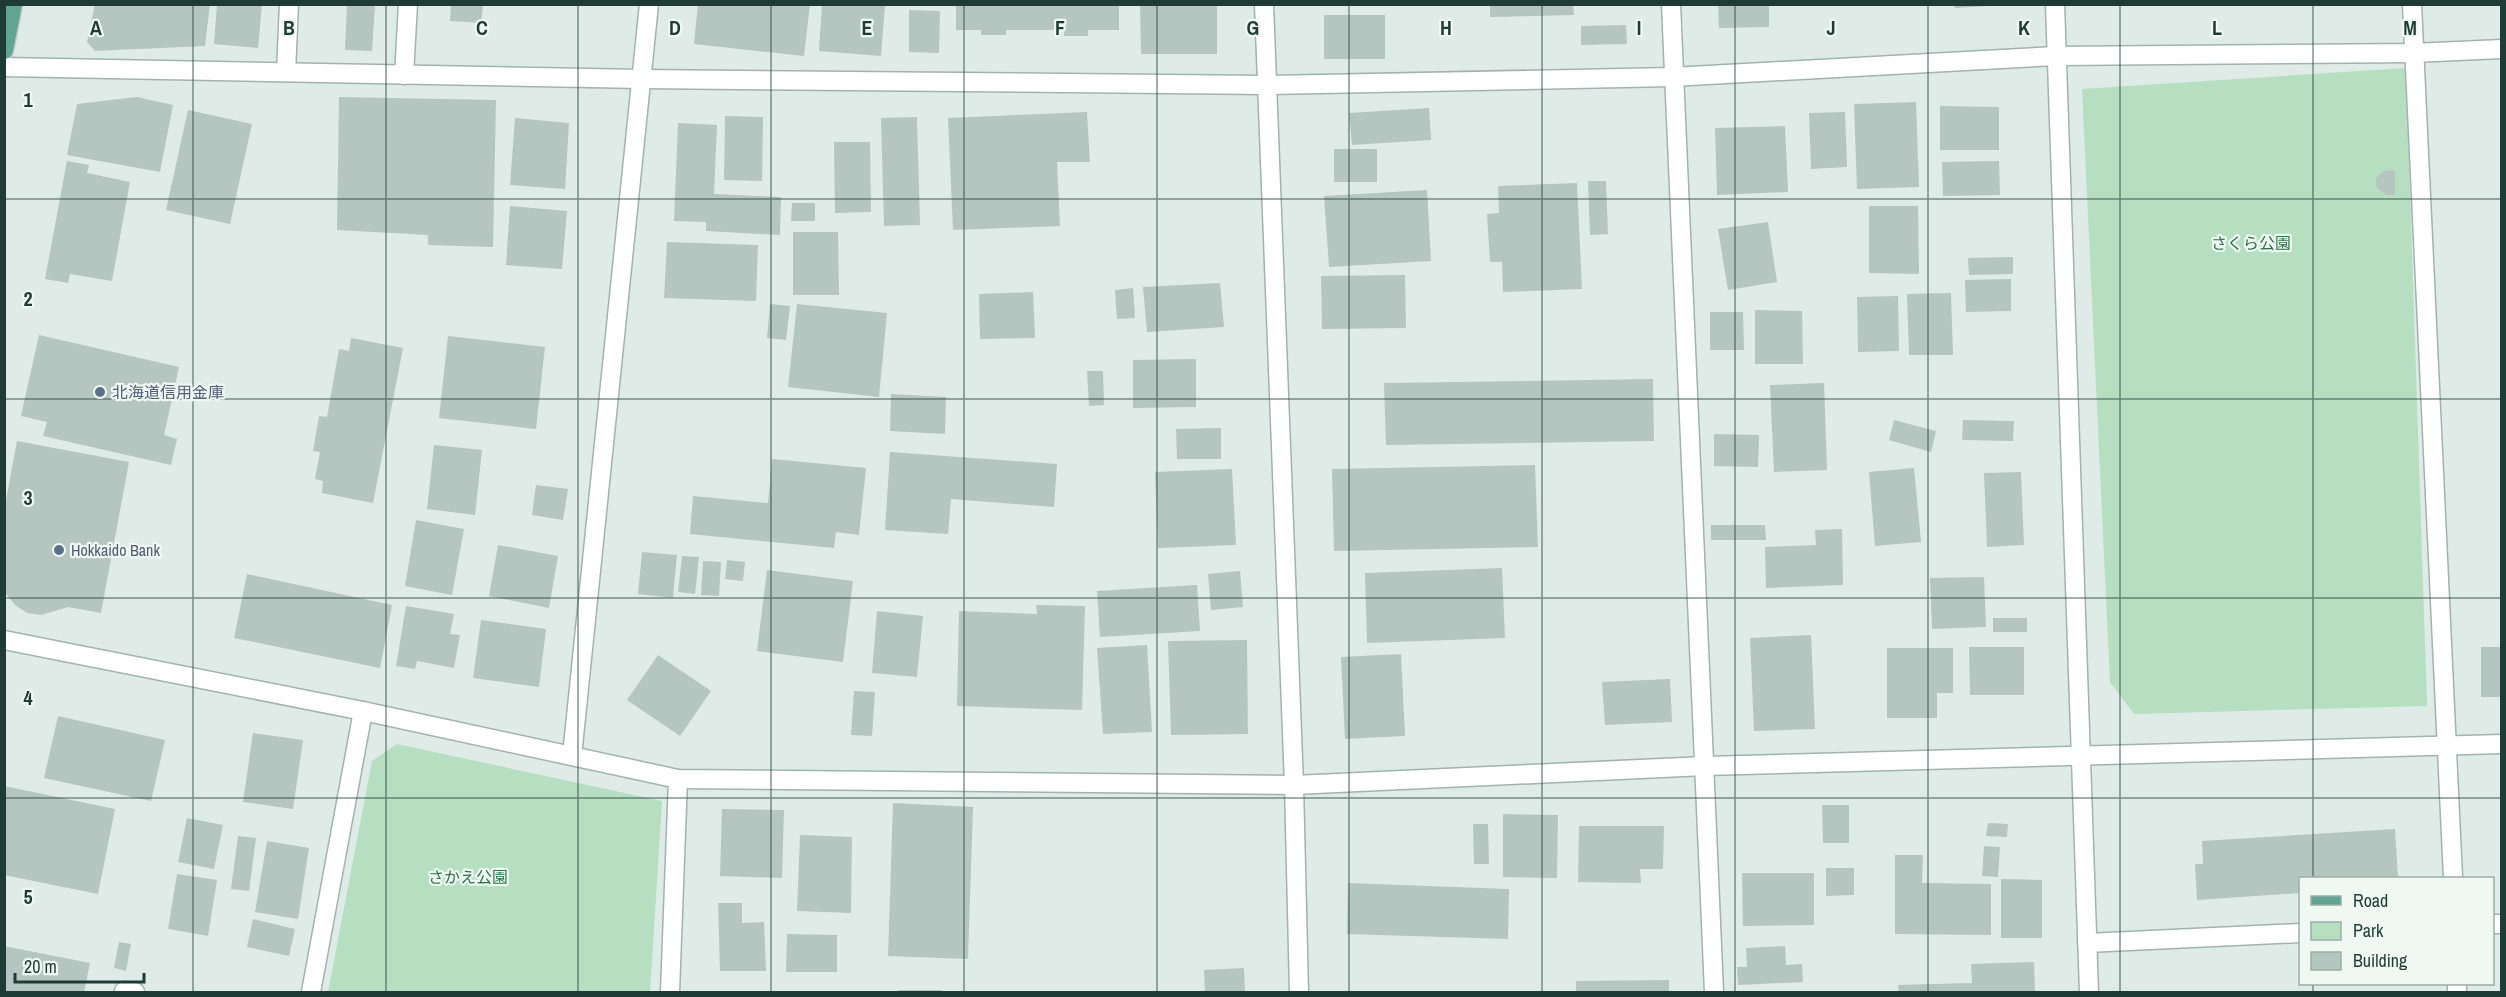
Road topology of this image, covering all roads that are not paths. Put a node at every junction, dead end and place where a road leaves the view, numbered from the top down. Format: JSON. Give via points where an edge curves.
{"nodes":[{"id":1,"x":13,"y":4,"type":"edge"},
{"id":2,"x":289,"y":4,"type":"edge"},
{"id":3,"x":408,"y":4,"type":"edge"},
{"id":4,"x":649,"y":4,"type":"edge"},
{"id":5,"x":1264,"y":4,"type":"edge"},
{"id":6,"x":1671,"y":4,"type":"edge"},
{"id":7,"x":2055,"y":4,"type":"edge"},
{"id":8,"x":2412,"y":4,"type":"edge"},
{"id":9,"x":2502,"y":49,"type":"edge"},
{"id":10,"x":4,"y":50,"type":"edge"},
{"id":11,"x":2414,"y":53,"type":"junction"},
{"id":12,"x":2056,"y":56,"type":"junction"},
{"id":13,"x":4,"y":67,"type":"edge"},
{"id":14,"x":286,"y":72,"type":"junction"},
{"id":15,"x":404,"y":75,"type":"junction"},
{"id":16,"x":1672,"y":77,"type":"junction"},
{"id":17,"x":642,"y":79,"type":"junction"},
{"id":18,"x":1266,"y":85,"type":"junction"},
{"id":19,"x":4,"y":640,"type":"edge"},
{"id":20,"x":363,"y":711,"type":"junction"},
{"id":21,"x":2448,"y":744,"type":"junction"},
{"id":22,"x":2502,"y":744,"type":"edge"},
{"id":23,"x":572,"y":756,"type":"junction"},
{"id":24,"x":2080,"y":757,"type":"junction"},
{"id":25,"x":1705,"y":766,"type":"junction"},
{"id":26,"x":678,"y":779,"type":"junction"},
{"id":27,"x":1294,"y":785,"type":"junction"},
{"id":28,"x":2453,"y":877,"type":"edge"},
{"id":29,"x":2299,"y":933,"type":"edge"},
{"id":30,"x":2087,"y":943,"type":"junction"},
{"id":31,"x":311,"y":993,"type":"edge"},
{"id":32,"x":670,"y":993,"type":"edge"},
{"id":33,"x":1299,"y":993,"type":"edge"},
{"id":34,"x":1714,"y":993,"type":"edge"},
{"id":35,"x":2089,"y":993,"type":"edge"}],
"edges":[{"from":1,"to":10,"type":"main road"},
{"from":2,"to":14,"type":"street"},
{"from":3,"to":15,"type":"street"},
{"from":4,"to":17,"type":"street"},
{"from":5,"to":18,"type":"street"},
{"from":6,"to":16,"type":"street"},
{"from":7,"to":12,"type":"street"},
{"from":8,"to":11,"type":"street"},
{"from":9,"to":11,"type":"street"},
{"from":11,"to":12,"type":"street"},
{"from":11,"to":21,"type":"street"},
{"from":12,"to":16,"type":"street"},
{"from":12,"to":24,"type":"street"},
{"from":13,"to":14,"type":"street"},
{"from":14,"to":15,"type":"street"},
{"from":15,"to":17,"type":"street"},
{"from":16,"to":18,"type":"street"},
{"from":16,"to":25,"type":"street"},
{"from":17,"to":18,"type":"street"},
{"from":17,"to":23,"type":"street"},
{"from":18,"to":27,"type":"street"},
{"from":19,"to":20,"type":"street"},
{"from":20,"to":23,"type":"street"},
{"from":20,"to":31,"type":"street"},
{"from":21,"to":22,"type":"street"},
{"from":21,"to":24,"type":"street"},
{"from":21,"to":28,"type":"street"},
{"from":23,"to":26,"type":"street"},
{"from":24,"to":25,"type":"street"},
{"from":24,"to":30,"type":"street"},
{"from":25,"to":27,"type":"street"},
{"from":25,"to":34,"type":"street"},
{"from":26,"to":27,"type":"street"},
{"from":26,"to":32,"type":"street"},
{"from":27,"to":33,"type":"street"},
{"from":29,"to":30,"type":"street"},
{"from":30,"to":35,"type":"street"}]}
